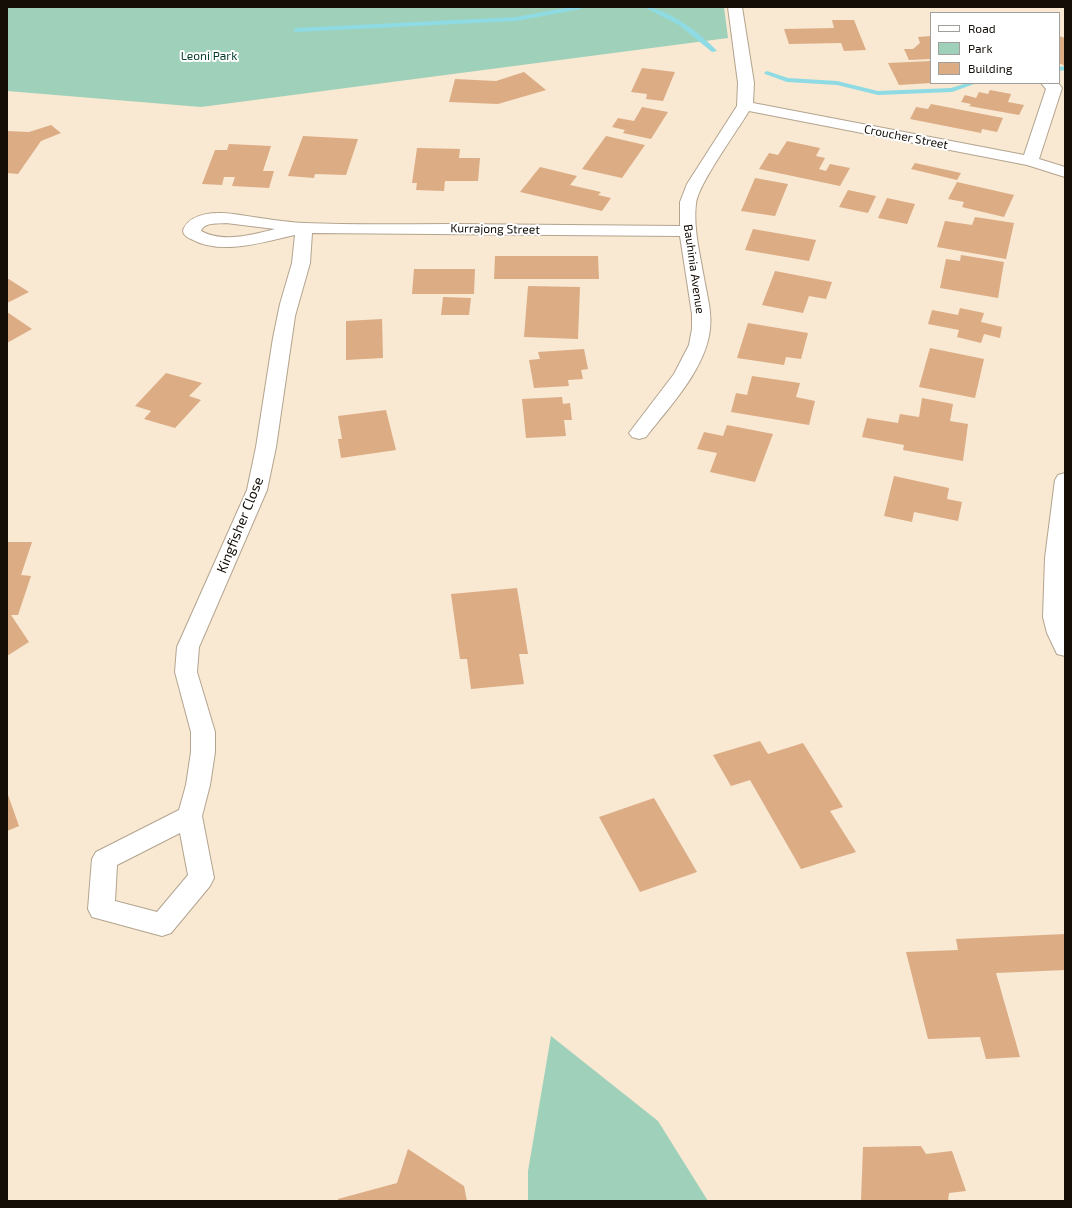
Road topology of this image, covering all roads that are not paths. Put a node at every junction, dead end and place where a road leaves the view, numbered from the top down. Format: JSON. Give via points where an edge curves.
{"nodes":[{"id":1,"x":735,"y":7,"type":"edge"},
{"id":2,"x":1050,"y":84,"type":"edge"},
{"id":3,"x":745,"y":106,"type":"junction"},
{"id":4,"x":1030,"y":161,"type":"junction"},
{"id":5,"x":1065,"y":172,"type":"edge"},
{"id":6,"x":303,"y":228,"type":"junction"},
{"id":7,"x":688,"y":231,"type":"junction"},
{"id":8,"x":639,"y":433,"type":"dead end"},
{"id":9,"x":1065,"y":480,"type":"edge"},
{"id":10,"x":1065,"y":648,"type":"edge"},
{"id":11,"x":190,"y":816,"type":"junction"}],
"edges":[{"from":1,"to":3,"type":"street","via":[[746,83]]},
{"from":2,"to":4,"type":"street","via":[[1054,88]]},
{"from":3,"to":4,"type":"street","name":"Croucher Street"},
{"from":3,"to":7,"type":"street","name":"Bauhinia Avenue","via":[[691,192],[687,212]]},
{"from":4,"to":5,"type":"street","name":"Croucher Street"},
{"from":6,"to":6,"type":"street","name":"Kurrajong Street","via":[[241,241],[205,239],[192,233],[192,228],[196,224],[214,218]]},
{"from":6,"to":7,"type":"street","name":"Kurrajong Street"},
{"from":6,"to":11,"type":"street","name":"Kingfisher Close","via":[[304,248],[300,272],[286,316],[264,463],[257,490],[188,647],[186,672],[203,732],[198,785]]},
{"from":7,"to":8,"type":"street","name":"Bauhinia Avenue","via":[[701,314],[698,345],[683,376]]},
{"from":9,"to":10,"type":"street","via":[[1056,558],[1054,616]]},
{"from":11,"to":11,"type":"street","name":"Kingfisher Close","via":[[105,859],[101,909],[162,925],[201,878]]}]}
